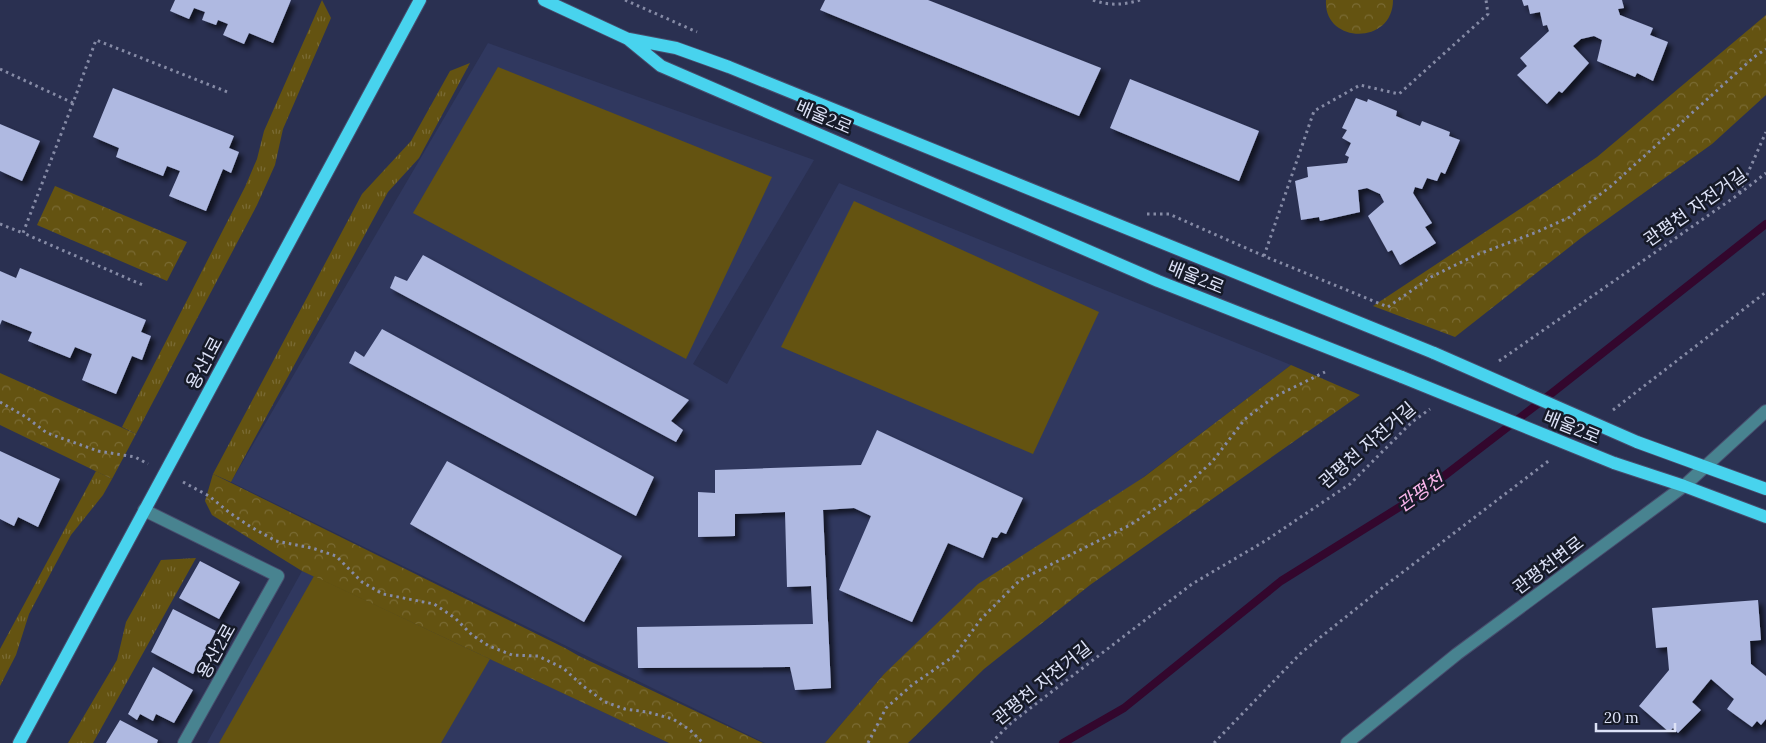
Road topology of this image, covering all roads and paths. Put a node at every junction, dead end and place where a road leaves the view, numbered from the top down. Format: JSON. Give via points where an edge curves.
{"nodes":[{"id":1,"x":420,"y":0,"type":"edge"},
{"id":2,"x":544,"y":0,"type":"edge"},
{"id":3,"x":1093,"y":0,"type":"edge"},
{"id":4,"x":1140,"y":0,"type":"edge"},
{"id":5,"x":1486,"y":0,"type":"edge"},
{"id":6,"x":1127,"y":2,"type":"edge"},
{"id":7,"x":628,"y":39,"type":"junction"},
{"id":8,"x":1766,"y":49,"type":"edge"},
{"id":9,"x":0,"y":69,"type":"edge"},
{"id":10,"x":230,"y":93,"type":"dead end"},
{"id":11,"x":73,"y":103,"type":"junction"},
{"id":12,"x":1766,"y":132,"type":"edge"},
{"id":13,"x":1766,"y":173,"type":"edge"},
{"id":14,"x":1739,"y":194,"type":"junction"},
{"id":15,"x":0,"y":224,"type":"edge"},
{"id":16,"x":23,"y":233,"type":"junction"},
{"id":17,"x":1264,"y":256,"type":"dead end"},
{"id":18,"x":145,"y":286,"type":"dead end"},
{"id":19,"x":1766,"y":292,"type":"edge"},
{"id":20,"x":1388,"y":307,"type":"dead end"},
{"id":21,"x":1497,"y":362,"type":"dead end"},
{"id":22,"x":1325,"y":372,"type":"dead end"},
{"id":23,"x":0,"y":402,"type":"edge"},
{"id":24,"x":1435,"y":406,"type":"dead end"},
{"id":25,"x":1766,"y":411,"type":"edge"},
{"id":26,"x":1610,"y":412,"type":"dead end"},
{"id":27,"x":1556,"y":454,"type":"dead end"},
{"id":28,"x":1703,"y":467,"type":"junction"},
{"id":29,"x":165,"y":473,"type":"junction"},
{"id":30,"x":1684,"y":486,"type":"junction"},
{"id":31,"x":1766,"y":489,"type":"edge"},
{"id":32,"x":144,"y":510,"type":"junction"},
{"id":33,"x":1766,"y":517,"type":"edge"},
{"id":34,"x":19,"y":743,"type":"edge"},
{"id":35,"x":184,"y":743,"type":"edge"},
{"id":36,"x":703,"y":743,"type":"edge"},
{"id":37,"x":868,"y":743,"type":"edge"},
{"id":38,"x":991,"y":743,"type":"edge"},
{"id":39,"x":1214,"y":743,"type":"edge"},
{"id":40,"x":1347,"y":743,"type":"edge"}],
"edges":[{"from":1,"to":29,"type":"main road","name":"용산1로"},
{"from":2,"to":7,"type":"main road","name":"배울2로"},
{"from":3,"to":6,"type":"path","via":[[1104,4]]},
{"from":4,"to":6,"type":"path"},
{"from":5,"to":17,"type":"path","via":[[1488,14],[1399,94],[1360,85],[1314,111]]},
{"from":7,"to":28,"type":"main road","name":"배울2로","bridge":true,"via":[[676,48],[729,67],[1434,353],[1637,442]]},
{"from":7,"to":30,"type":"main road","name":"배울2로","bridge":true,"via":[[661,66],[1158,281],[1614,463]]},
{"from":8,"to":20,"type":"path","via":[[1610,187],[1570,217],[1431,277]]},
{"from":9,"to":11,"type":"path"},
{"from":10,"to":11,"type":"path","via":[[96,40]]},
{"from":11,"to":16,"type":"path"},
{"from":12,"to":14,"type":"path"},
{"from":13,"to":14,"type":"path","name":"관평천 자전거길"},
{"from":14,"to":21,"type":"path","name":"관평천 자전거길"},
{"from":15,"to":16,"type":"path"},
{"from":16,"to":18,"type":"path"},
{"from":19,"to":26,"type":"path"},
{"from":22,"to":37,"type":"path","via":[[1274,397],[1245,419],[1212,462],[1174,496],[1130,525],[1020,580],[982,619],[954,656],[886,708]]},
{"from":23,"to":29,"type":"path","via":[[47,433],[98,451],[135,457]]},
{"from":24,"to":38,"type":"path","name":"관평천 자전거길","via":[[1412,422],[1350,484],[1265,541],[1192,584],[1011,723]]},
{"from":25,"to":28,"type":"street","name":"관평천변로"},
{"from":27,"to":39,"type":"path","via":[[1302,652]]},
{"from":28,"to":30,"type":"street","name":"관평천변로"},
{"from":28,"to":31,"type":"main road","name":"배울2로"},
{"from":29,"to":32,"type":"main road","name":"용산1로"},
{"from":29,"to":36,"type":"path","via":[[210,496],[230,513],[276,541],[336,556],[362,582],[383,594],[434,604],[490,646],[512,656],[538,656],[563,668],[605,702],[673,719]]},
{"from":30,"to":33,"type":"main road","name":"배울2로"},
{"from":30,"to":40,"type":"street","name":"관평천변로","via":[[1457,654]]},
{"from":32,"to":34,"type":"main road","name":"용산1로"},
{"from":32,"to":35,"type":"street","name":"용산2로","via":[[278,576]]}]}
